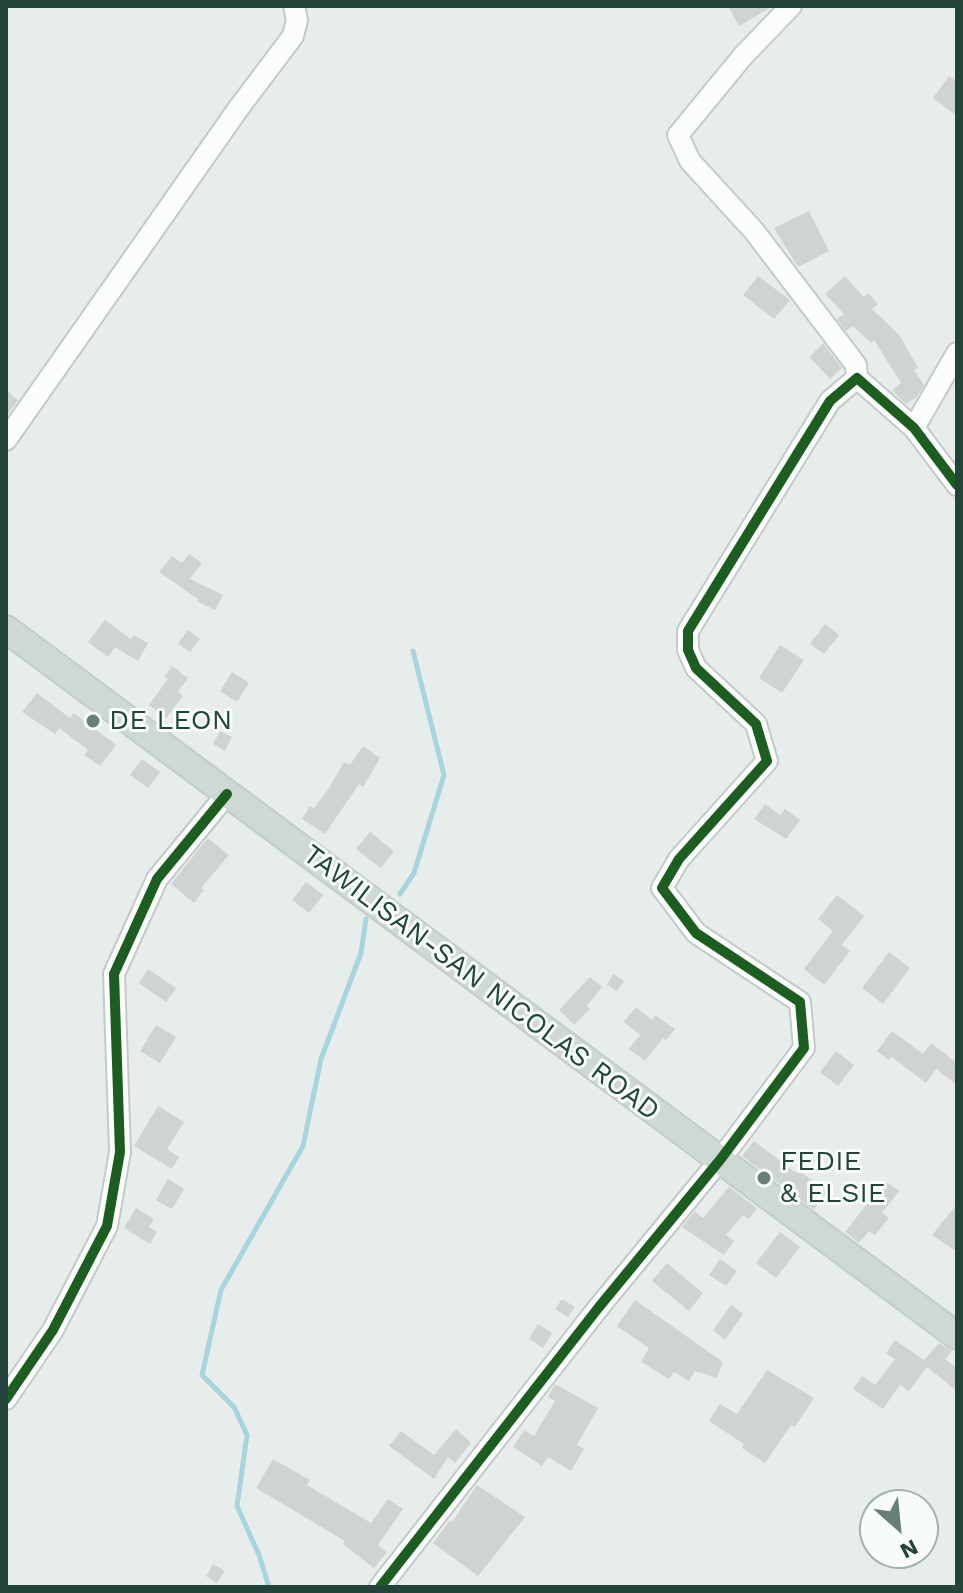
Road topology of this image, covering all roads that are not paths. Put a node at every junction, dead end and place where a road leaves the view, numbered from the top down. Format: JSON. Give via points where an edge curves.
{"nodes":[{"id":1,"x":294,"y":6,"type":"edge"},
{"id":2,"x":791,"y":6,"type":"edge"},
{"id":3,"x":957,"y":353,"type":"edge"},
{"id":4,"x":857,"y":378,"type":"junction"},
{"id":5,"x":914,"y":428,"type":"junction"},
{"id":6,"x":6,"y":440,"type":"edge"},
{"id":7,"x":957,"y":485,"type":"edge"},
{"id":8,"x":6,"y":629,"type":"edge"},
{"id":9,"x":227,"y":794,"type":"junction"},
{"id":10,"x":720,"y":1160,"type":"junction"},
{"id":11,"x":957,"y":1336,"type":"edge"},
{"id":12,"x":6,"y":1399,"type":"edge"},
{"id":13,"x":380,"y":1587,"type":"edge"}],
"edges":[{"from":1,"to":6,"type":"street","via":[[293,36]]},
{"from":2,"to":4,"type":"street","via":[[678,135],[690,161],[754,231],[856,365]]},
{"from":3,"to":5,"type":"street"},
{"from":4,"to":5,"type":"street"},
{"from":4,"to":10,"type":"street","via":[[830,401],[688,631],[688,650],[696,668],[756,724],[767,761],[679,859],[662,888],[696,933],[800,1002],[804,1048]]},
{"from":5,"to":7,"type":"street"},
{"from":8,"to":9,"type":"main road","name":"TAWILISAN-SAN NICOLAS ROAD"},
{"from":9,"to":10,"type":"main road","name":"TAWILISAN-SAN NICOLAS ROAD"},
{"from":9,"to":12,"type":"street","via":[[157,879],[114,974],[120,1152],[107,1226],[53,1330]]},
{"from":10,"to":11,"type":"main road","name":"TAWILISAN-SAN NICOLAS ROAD"},
{"from":10,"to":13,"type":"street"}]}
